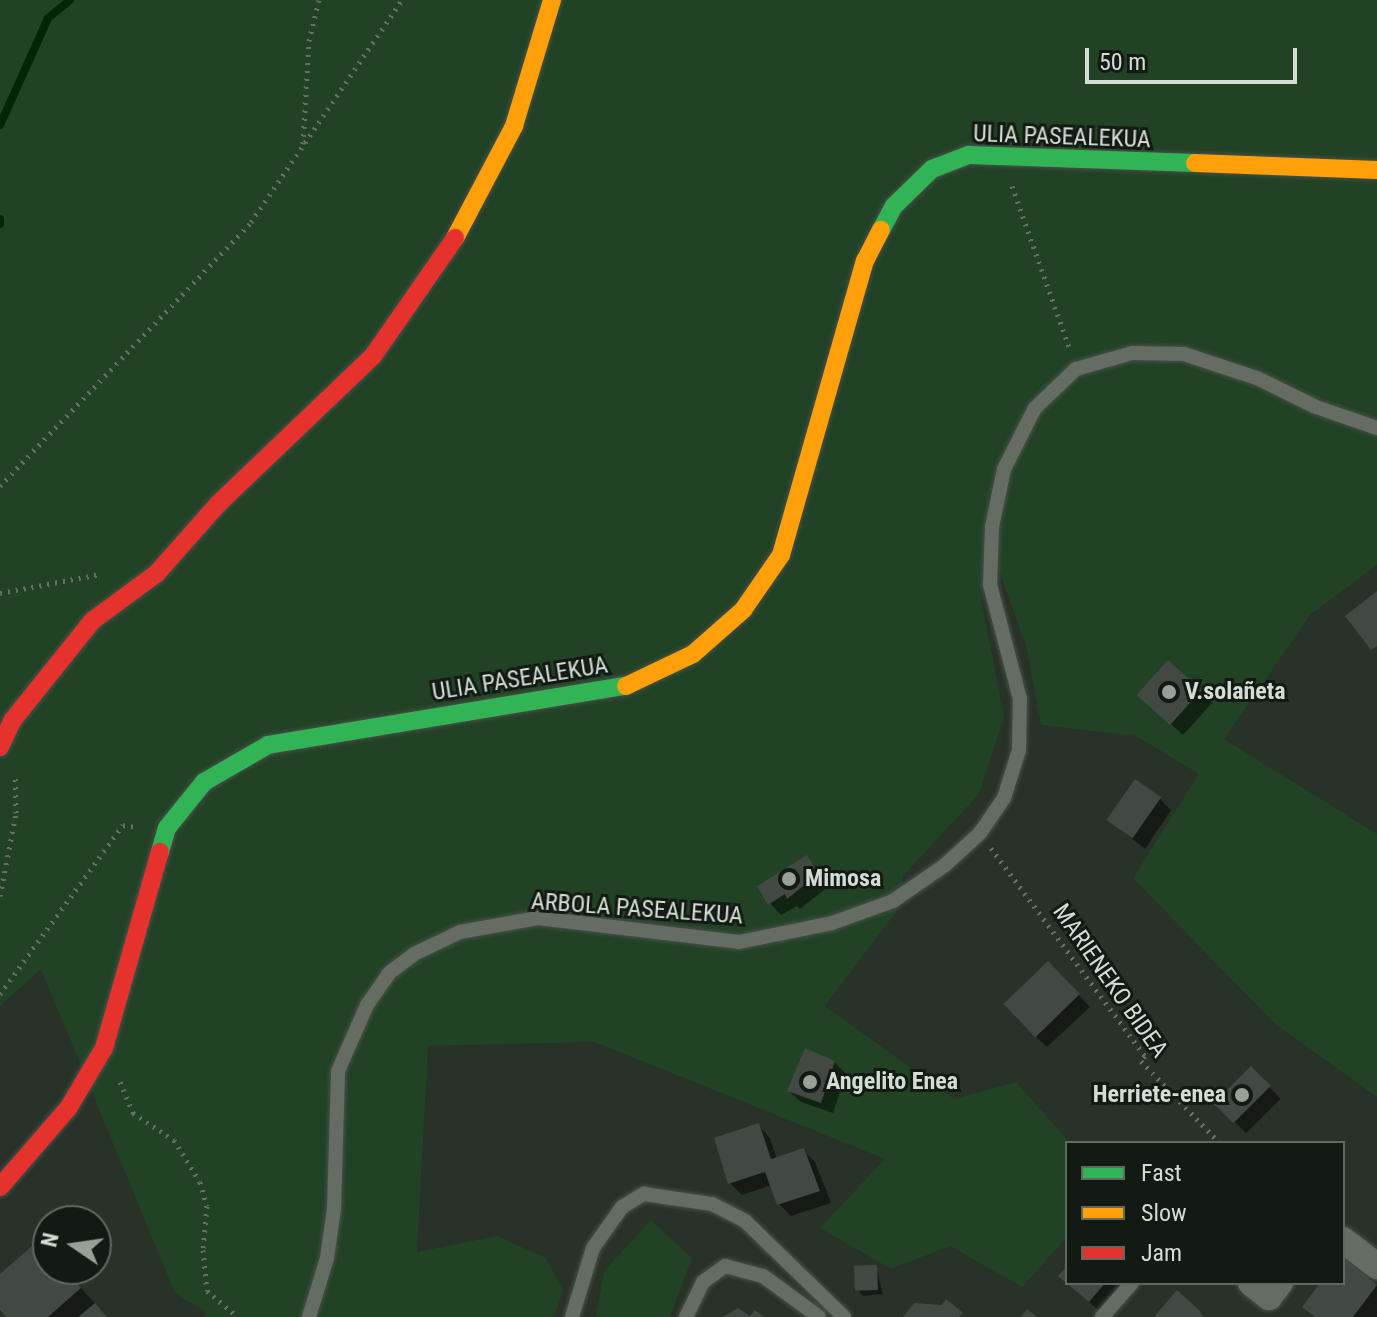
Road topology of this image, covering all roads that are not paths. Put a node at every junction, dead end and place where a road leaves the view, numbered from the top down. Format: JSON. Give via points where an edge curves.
{"nodes":[{"id":1,"x":552,"y":0,"type":"edge"},
{"id":2,"x":1377,"y":170,"type":"edge"},
{"id":3,"x":1377,"y":428,"type":"edge"},
{"id":4,"x":0,"y":747,"type":"edge"},
{"id":5,"x":0,"y":1187,"type":"edge"},
{"id":6,"x":1345,"y":1242,"type":"edge"},
{"id":7,"x":1377,"y":1266,"type":"edge"},
{"id":8,"x":1130,"y":1285,"type":"edge"},
{"id":9,"x":1254,"y":1285,"type":"edge"},
{"id":10,"x":1278,"y":1285,"type":"edge"},
{"id":11,"x":309,"y":1317,"type":"edge"},
{"id":12,"x":572,"y":1317,"type":"edge"},
{"id":13,"x":686,"y":1317,"type":"edge"},
{"id":14,"x":819,"y":1317,"type":"edge"},
{"id":15,"x":844,"y":1317,"type":"edge"},
{"id":16,"x":1102,"y":1317,"type":"edge"}],
"edges":[{"from":1,"to":4,"type":"street","via":[[514,126],[451,246],[373,356],[218,504],[157,573],[92,621],[12,721]]},
{"from":2,"to":5,"type":"street","name":"ULIA PASEALEKUA","via":[[1268,170],[969,155],[932,169],[894,206],[865,261],[781,555],[743,610],[693,654],[628,686],[324,732],[268,745],[204,782],[167,828],[104,1048],[69,1107]]},
{"from":3,"to":11,"type":"lane","name":"ARBOLA PASEALEKUA","via":[[1184,354],[1132,353],[1076,369],[1035,408],[1004,469],[992,527],[990,585],[1020,699],[1019,750],[1004,798],[980,833],[893,901],[832,923],[739,942],[538,918],[460,932],[414,954],[389,973],[367,1005],[338,1071],[334,1209],[327,1258]]},
{"from":6,"to":7,"type":"street"},
{"from":8,"to":16,"type":"lane"},
{"from":9,"to":10,"type":"street","via":[[1269,1297]]},
{"from":12,"to":15,"type":"lane","via":[[593,1248],[622,1207],[644,1194],[712,1204],[745,1221]]},
{"from":13,"to":14,"type":"lane","via":[[703,1282],[725,1266],[763,1276]]}]}
